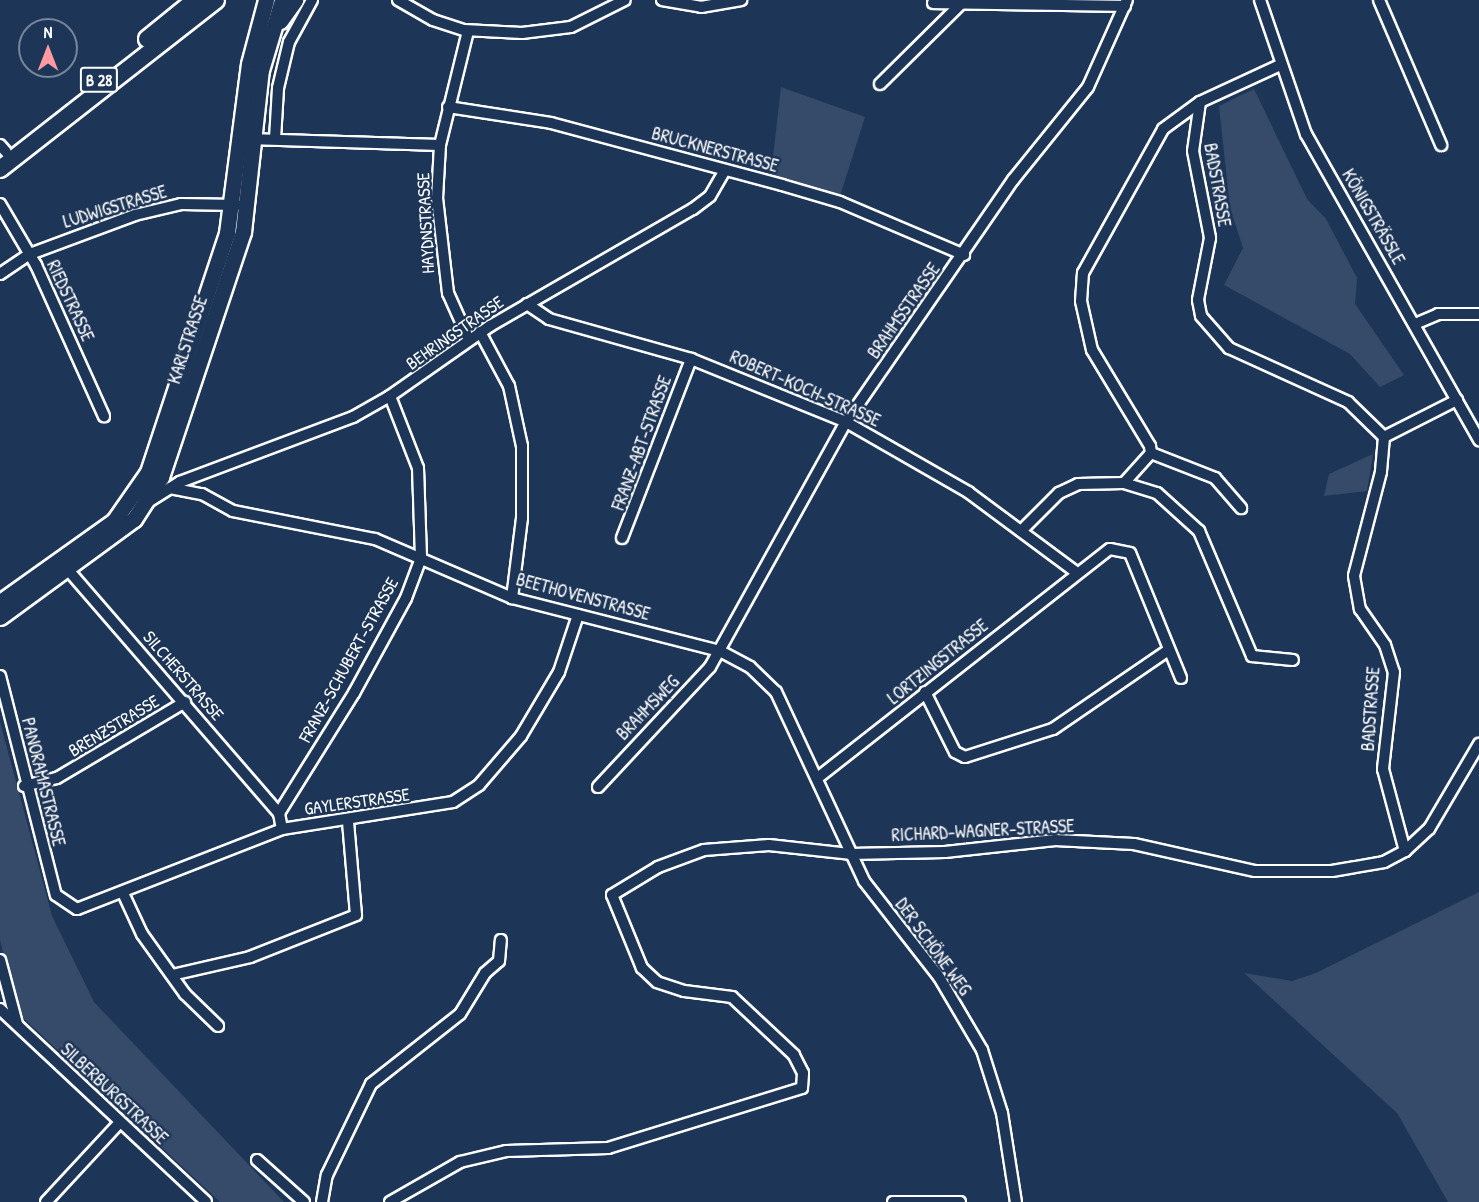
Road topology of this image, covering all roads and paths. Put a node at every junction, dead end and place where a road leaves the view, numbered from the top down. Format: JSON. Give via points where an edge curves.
{"nodes":[{"id":1,"x":195,"y":0,"type":"edge"},
{"id":2,"x":216,"y":0,"type":"edge"},
{"id":3,"x":256,"y":0,"type":"edge"},
{"id":4,"x":266,"y":0,"type":"edge"},
{"id":5,"x":282,"y":0,"type":"edge"},
{"id":6,"x":295,"y":0,"type":"edge"},
{"id":7,"x":312,"y":0,"type":"edge"},
{"id":8,"x":398,"y":0,"type":"edge"},
{"id":9,"x":625,"y":0,"type":"edge"},
{"id":10,"x":662,"y":0,"type":"edge"},
{"id":11,"x":741,"y":0,"type":"edge"},
{"id":12,"x":1260,"y":0,"type":"edge"},
{"id":13,"x":1379,"y":0,"type":"edge"},
{"id":14,"x":932,"y":2,"type":"edge"},
{"id":15,"x":963,"y":2,"type":"junction"},
{"id":16,"x":1126,"y":3,"type":"edge"},
{"id":17,"x":949,"y":20,"type":"junction"},
{"id":18,"x":265,"y":30,"type":"junction"},
{"id":19,"x":468,"y":31,"type":"junction"},
{"id":20,"x":1280,"y":65,"type":"junction"},
{"id":21,"x":880,"y":84,"type":"dead end"},
{"id":22,"x":1200,"y":102,"type":"junction"},
{"id":23,"x":448,"y":107,"type":"junction"},
{"id":24,"x":248,"y":139,"type":"junction"},
{"id":25,"x":275,"y":139,"type":"junction"},
{"id":26,"x":440,"y":145,"type":"junction"},
{"id":27,"x":1441,"y":145,"type":"dead end"},
{"id":28,"x":2,"y":151,"type":"edge"},
{"id":29,"x":0,"y":169,"type":"edge"},
{"id":30,"x":724,"y":172,"type":"junction"},
{"id":31,"x":0,"y":204,"type":"edge"},
{"id":32,"x":240,"y":206,"type":"junction"},
{"id":33,"x":30,"y":254,"type":"junction"},
{"id":34,"x":964,"y":255,"type":"junction"},
{"id":35,"x":0,"y":274,"type":"edge"},
{"id":36,"x":527,"y":304,"type":"junction"},
{"id":37,"x":1479,"y":315,"type":"edge"},
{"id":38,"x":1415,"y":324,"type":"junction"},
{"id":39,"x":480,"y":332,"type":"junction"},
{"id":40,"x":469,"y":340,"type":"junction"},
{"id":41,"x":691,"y":359,"type":"junction"},
{"id":42,"x":390,"y":396,"type":"junction"},
{"id":43,"x":1458,"y":400,"type":"junction"},
{"id":44,"x":104,"y":416,"type":"dead end"},
{"id":45,"x":846,"y":422,"type":"junction"},
{"id":46,"x":1384,"y":437,"type":"junction"},
{"id":47,"x":1479,"y":440,"type":"edge"},
{"id":48,"x":1151,"y":453,"type":"junction"},
{"id":49,"x":165,"y":480,"type":"junction"},
{"id":50,"x":1124,"y":483,"type":"junction"},
{"id":51,"x":1241,"y":508,"type":"dead end"},
{"id":52,"x":1021,"y":531,"type":"junction"},
{"id":53,"x":622,"y":538,"type":"dead end"},
{"id":54,"x":421,"y":558,"type":"junction"},
{"id":55,"x":65,"y":566,"type":"junction"},
{"id":56,"x":1077,"y":573,"type":"junction"},
{"id":57,"x":512,"y":598,"type":"junction"},
{"id":58,"x":0,"y":602,"type":"edge"},
{"id":59,"x":578,"y":615,"type":"junction"},
{"id":60,"x":0,"y":617,"type":"edge"},
{"id":61,"x":720,"y":651,"type":"junction"},
{"id":62,"x":1167,"y":651,"type":"junction"},
{"id":63,"x":1293,"y":660,"type":"dead end"},
{"id":64,"x":0,"y":676,"type":"edge"},
{"id":65,"x":1181,"y":678,"type":"dead end"},
{"id":66,"x":926,"y":692,"type":"junction"},
{"id":67,"x":185,"y":702,"type":"junction"},
{"id":68,"x":1479,"y":744,"type":"edge"},
{"id":69,"x":820,"y":776,"type":"junction"},
{"id":70,"x":24,"y":786,"type":"junction"},
{"id":71,"x":598,"y":787,"type":"dead end"},
{"id":72,"x":279,"y":813,"type":"junction"},
{"id":73,"x":348,"y":821,"type":"junction"},
{"id":74,"x":282,"y":829,"type":"junction"},
{"id":75,"x":1405,"y":851,"type":"junction"},
{"id":76,"x":850,"y":854,"type":"junction"},
{"id":77,"x":123,"y":893,"type":"junction"},
{"id":78,"x":56,"y":895,"type":"joint"},
{"id":79,"x":501,"y":940,"type":"dead end"},
{"id":80,"x":0,"y":960,"type":"edge"},
{"id":81,"x":172,"y":975,"type":"junction"},
{"id":82,"x":0,"y":1009,"type":"edge"},
{"id":83,"x":17,"y":1025,"type":"junction"},
{"id":84,"x":218,"y":1026,"type":"dead end"},
{"id":85,"x":120,"y":1122,"type":"junction"},
{"id":86,"x":257,"y":1160,"type":"dead end"},
{"id":87,"x":411,"y":1197,"type":"edge"},
{"id":88,"x":203,"y":1201,"type":"edge"},
{"id":89,"x":46,"y":1202,"type":"edge"},
{"id":90,"x":304,"y":1202,"type":"edge"},
{"id":91,"x":322,"y":1202,"type":"edge"},
{"id":92,"x":390,"y":1202,"type":"edge"},
{"id":93,"x":894,"y":1202,"type":"edge"},
{"id":94,"x":960,"y":1202,"type":"edge"},
{"id":95,"x":1016,"y":1202,"type":"edge"}],
"edges":[{"from":1,"to":28,"type":"main road","number":"B 28"},
{"from":2,"to":29,"type":"main road","number":"B 28"},
{"from":3,"to":18,"type":"main road"},
{"from":4,"to":18,"type":"main road","name":"KARLSTRASSE"},
{"from":5,"to":18,"type":"main road","name":"KARLSTRASSE"},
{"from":6,"to":18,"type":"main road"},
{"from":7,"to":25,"type":"street","via":[[289,42],[278,88]]},
{"from":8,"to":19,"type":"street","via":[[433,20]]},
{"from":9,"to":19,"type":"street","via":[[585,21],[547,33]]},
{"from":10,"to":11,"type":"street","via":[[701,7]]},
{"from":12,"to":20,"type":"street","name":"KÖNIGSTRÄSSLE"},
{"from":13,"to":27,"type":"street"},
{"from":14,"to":15,"type":"street"},
{"from":14,"to":17,"type":"street"},
{"from":15,"to":16,"type":"street"},
{"from":15,"to":17,"type":"street"},
{"from":16,"to":34,"type":"street","name":"BRAHMSSTRASSE","via":[[1088,87],[1013,180]]},
{"from":17,"to":21,"type":"street"},
{"from":18,"to":24,"type":"main road","name":"KARLSTRASSE"},
{"from":19,"to":23,"type":"street","name":"HAYDNSTRASSE"},
{"from":20,"to":22,"type":"street"},
{"from":20,"to":38,"type":"street","name":"KÖNIGSTRÄSSLE","via":[[1306,134]]},
{"from":22,"to":46,"type":"street","name":"BADSTRASSE","via":[[1193,151],[1210,238],[1198,300],[1208,328],[1229,348],[1348,402]]},
{"from":22,"to":48,"type":"street","via":[[1163,129],[1144,155],[1094,249],[1080,290],[1092,350],[1148,436]]},
{"from":23,"to":26,"type":"street","name":"HAYDNSTRASSE"},
{"from":23,"to":30,"type":"street","name":"BRUCKNERSTRASSE","via":[[551,123]]},
{"from":24,"to":25,"type":"street"},
{"from":24,"to":32,"type":"main road","name":"KARLSTRASSE"},
{"from":25,"to":26,"type":"street"},
{"from":26,"to":40,"type":"street","name":"HAYDNSTRASSE","via":[[437,198],[448,293]]},
{"from":30,"to":34,"type":"street","name":"BRUCKNERSTRASSE","via":[[840,202]]},
{"from":30,"to":36,"type":"street","name":"BEHRINGSTRASSE","via":[[711,196],[693,209]]},
{"from":31,"to":33,"type":"street","name":"RIEDSTRASSE"},
{"from":32,"to":33,"type":"street","name":"LUDWIGSTRASSE","via":[[181,204],[135,215]]},
{"from":32,"to":49,"type":"main road","name":"KARLSTRASSE","via":[[215,282]]},
{"from":33,"to":35,"type":"street","name":"LUDWIGSTRASSE"},
{"from":33,"to":44,"type":"street","name":"RIEDSTRASSE"},
{"from":34,"to":45,"type":"street","name":"BRAHMSSTRASSE"},
{"from":36,"to":39,"type":"street","name":"BEHRINGSTRASSE"},
{"from":36,"to":41,"type":"street","name":"ROBERT-KOCH-STRASSE","via":[[549,319]]},
{"from":37,"to":38,"type":"street","via":[[1438,314]]},
{"from":38,"to":43,"type":"street","name":"KÖNIGSTRÄSSLE"},
{"from":39,"to":40,"type":"street","name":"BEHRINGSTRASSE"},
{"from":39,"to":57,"type":"street","via":[[509,386],[522,446],[522,518]]},
{"from":40,"to":42,"type":"street","name":"BEHRINGSTRASSE"},
{"from":41,"to":45,"type":"street","name":"ROBERT-KOCH-STRASSE"},
{"from":41,"to":53,"type":"street","name":"FRANZ-ABT-STRASSE"},
{"from":42,"to":49,"type":"street","name":"BEHRINGSTRASSE","via":[[353,417]]},
{"from":42,"to":54,"type":"street","name":"FRANZ-SCHUBERT-STRASSE","via":[[418,468]]},
{"from":43,"to":46,"type":"street"},
{"from":43,"to":47,"type":"street","name":"KÖNIGSTRÄSSLE"},
{"from":45,"to":52,"type":"street","name":"ROBERT-KOCH-STRASSE","via":[[957,485]]},
{"from":45,"to":61,"type":"street","name":"BRAHMSSTRASSE"},
{"from":46,"to":75,"type":"street","name":"BADSTRASSE","via":[[1381,472],[1353,576],[1360,609],[1385,645],[1394,672],[1383,769]]},
{"from":48,"to":50,"type":"street"},
{"from":48,"to":51,"type":"street","via":[[1215,478]]},
{"from":49,"to":54,"type":"street","name":"BEETHOVENSTRASSE","via":[[260,517],[375,539]]},
{"from":49,"to":55,"type":"main road","name":"KARLSTRASSE"},
{"from":49,"to":55,"type":"main road","name":"KARLSTRASSE","via":[[135,519]]},
{"from":50,"to":52,"type":"street","via":[[1078,484],[1059,493]]},
{"from":50,"to":63,"type":"street","via":[[1174,503],[1199,531],[1252,656]]},
{"from":52,"to":56,"type":"street","name":"ROBERT-KOCH-STRASSE"},
{"from":54,"to":57,"type":"street","name":"BEETHOVENSTRASSE"},
{"from":54,"to":72,"type":"street","name":"FRANZ-SCHUBERT-STRASSE","via":[[360,684]]},
{"from":55,"to":58,"type":"main road","name":"KARLSTRASSE"},
{"from":55,"to":60,"type":"main road","name":"KARLSTRASSE"},
{"from":55,"to":67,"type":"street","name":"SILCHERSTRASSE"},
{"from":56,"to":62,"type":"street","name":"LORTZINGSTRASSE","via":[[1110,549],[1130,553]]},
{"from":56,"to":66,"type":"street","name":"LORTZINGSTRASSE"},
{"from":57,"to":59,"type":"street","name":"BEETHOVENSTRASSE"},
{"from":59,"to":61,"type":"street","name":"BEETHOVENSTRASSE"},
{"from":59,"to":73,"type":"street","name":"GAYLERSTRASSE","via":[[559,672],[521,736],[479,784],[453,802]]},
{"from":61,"to":69,"type":"street","name":"BEETHOVENSTRASSE","via":[[750,667],[776,692]]},
{"from":61,"to":71,"type":"street","name":"BRAHMSWEG"},
{"from":62,"to":65,"type":"street"},
{"from":62,"to":66,"type":"street","via":[[1053,729],[965,757],[955,752]]},
{"from":64,"to":70,"type":"street","name":"PANORAMASTRASSE"},
{"from":66,"to":69,"type":"street","name":"LORTZINGSTRASSE"},
{"from":67,"to":70,"type":"street","name":"BRENZSTRASSE","via":[[57,778]]},
{"from":67,"to":72,"type":"street","name":"SILCHERSTRASSE"},
{"from":68,"to":75,"type":"street","name":"RICHARD-WAGNER-STRASSE","via":[[1429,829]]},
{"from":69,"to":76,"type":"street","name":"BEETHOVENSTRASSE"},
{"from":70,"to":78,"type":"street","name":"PANORAMASTRASSE"},
{"from":72,"to":74,"type":"street"},
{"from":73,"to":74,"type":"street","name":"GAYLERSTRASSE"},
{"from":73,"to":81,"type":"street","via":[[356,915],[250,957]]},
{"from":74,"to":77,"type":"street","name":"GAYLERSTRASSE"},
{"from":75,"to":76,"type":"street","name":"RICHARD-WAGNER-STRASSE","via":[[1384,862],[1303,872],[1255,871],[1134,844],[1055,840],[945,852]]},
{"from":76,"to":87,"type":"street","name":"RICHARD-WAGNER-STRASSE","via":[[769,845],[704,850],[658,867],[616,891],[612,900],[642,968],[657,982],[684,991],[732,997],[794,1055],[803,1073],[802,1088],[608,1148],[506,1151],[460,1162]]},
{"from":76,"to":95,"type":"street","name":"DER SCHÖNE WEG","via":[[864,881],[939,977],[982,1050],[1002,1113]]},
{"from":77,"to":78,"type":"street","name":"GAYLERSTRASSE","via":[[77,909]]},
{"from":77,"to":81,"type":"street","via":[[142,934]]},
{"from":79,"to":91,"type":"street","via":[[499,962],[485,973],[460,1014],[371,1084],[327,1175]]},
{"from":80,"to":83,"type":"street"},
{"from":81,"to":84,"type":"street"},
{"from":82,"to":83,"type":"street","name":"SILBERBURGSTRASSE"},
{"from":83,"to":85,"type":"street","name":"SILBERBURGSTRASSE"},
{"from":85,"to":88,"type":"street","name":"SILBERBURGSTRASSE"},
{"from":85,"to":89,"type":"street"},
{"from":86,"to":90,"type":"street"},
{"from":87,"to":92,"type":"street"},
{"from":93,"to":94,"type":"street"}]}
